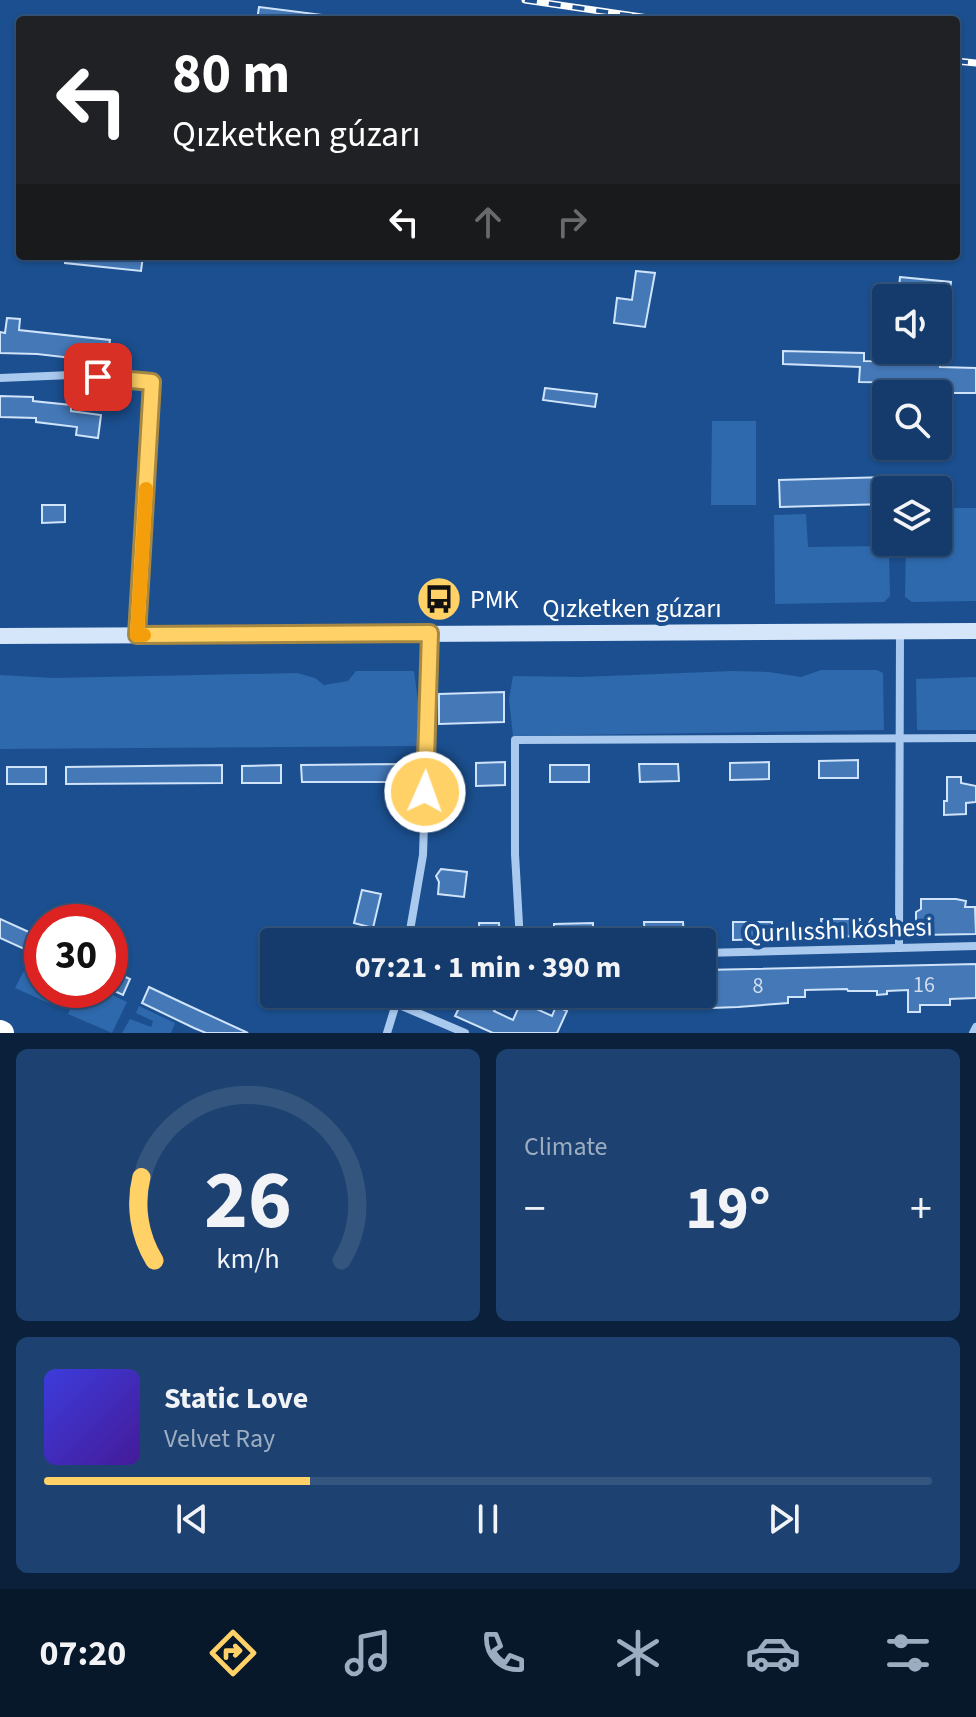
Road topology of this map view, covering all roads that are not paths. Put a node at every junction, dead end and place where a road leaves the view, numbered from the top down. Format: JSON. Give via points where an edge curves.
{"nodes":[{"id":1,"x":0,"y":378,"type":"edge"},
{"id":2,"x":900,"y":631,"type":"junction"},
{"id":3,"x":976,"y":631,"type":"edge"},
{"id":4,"x":430,"y":633,"type":"junction"},
{"id":5,"x":137,"y":635,"type":"junction"},
{"id":6,"x":0,"y":636,"type":"edge"},
{"id":7,"x":976,"y":738,"type":"edge"},
{"id":8,"x":900,"y":739,"type":"junction"},
{"id":9,"x":410,"y":928,"type":"edge"},
{"id":10,"x":519,"y":928,"type":"edge"},
{"id":11,"x":976,"y":946,"type":"edge"},
{"id":12,"x":899,"y":948,"type":"junction"},
{"id":13,"x":716,"y":953,"type":"edge"},
{"id":14,"x":395,"y":1008,"type":"edge"},
{"id":15,"x":416,"y":1008,"type":"edge"},
{"id":16,"x":976,"y":1027,"type":"edge"},
{"id":17,"x":387,"y":1033,"type":"edge"},
{"id":18,"x":465,"y":1033,"type":"edge"},
{"id":19,"x":973,"y":1033,"type":"edge"}],
"edges":[{"from":1,"to":5,"type":"street","via":[[71,375],[152,382]]},
{"from":2,"to":3,"type":"street","name":"Qızketken gúzarı"},
{"from":2,"to":4,"type":"street","name":"Qızketken gúzarı"},
{"from":2,"to":8,"type":"street"},
{"from":4,"to":5,"type":"street","name":"Qızketken gúzarı"},
{"from":4,"to":9,"type":"street","via":[[423,855]]},
{"from":5,"to":6,"type":"street","name":"Qızketken gúzarı"},
{"from":7,"to":8,"type":"street"},
{"from":8,"to":10,"type":"street","via":[[515,740]]},
{"from":8,"to":12,"type":"street"},
{"from":11,"to":12,"type":"street","name":"Qurılısshı kóshesi"},
{"from":12,"to":13,"type":"street","name":"Qurılısshı kóshesi"},
{"from":14,"to":17,"type":"street"},
{"from":15,"to":18,"type":"street"},
{"from":16,"to":19,"type":"street"}]}
